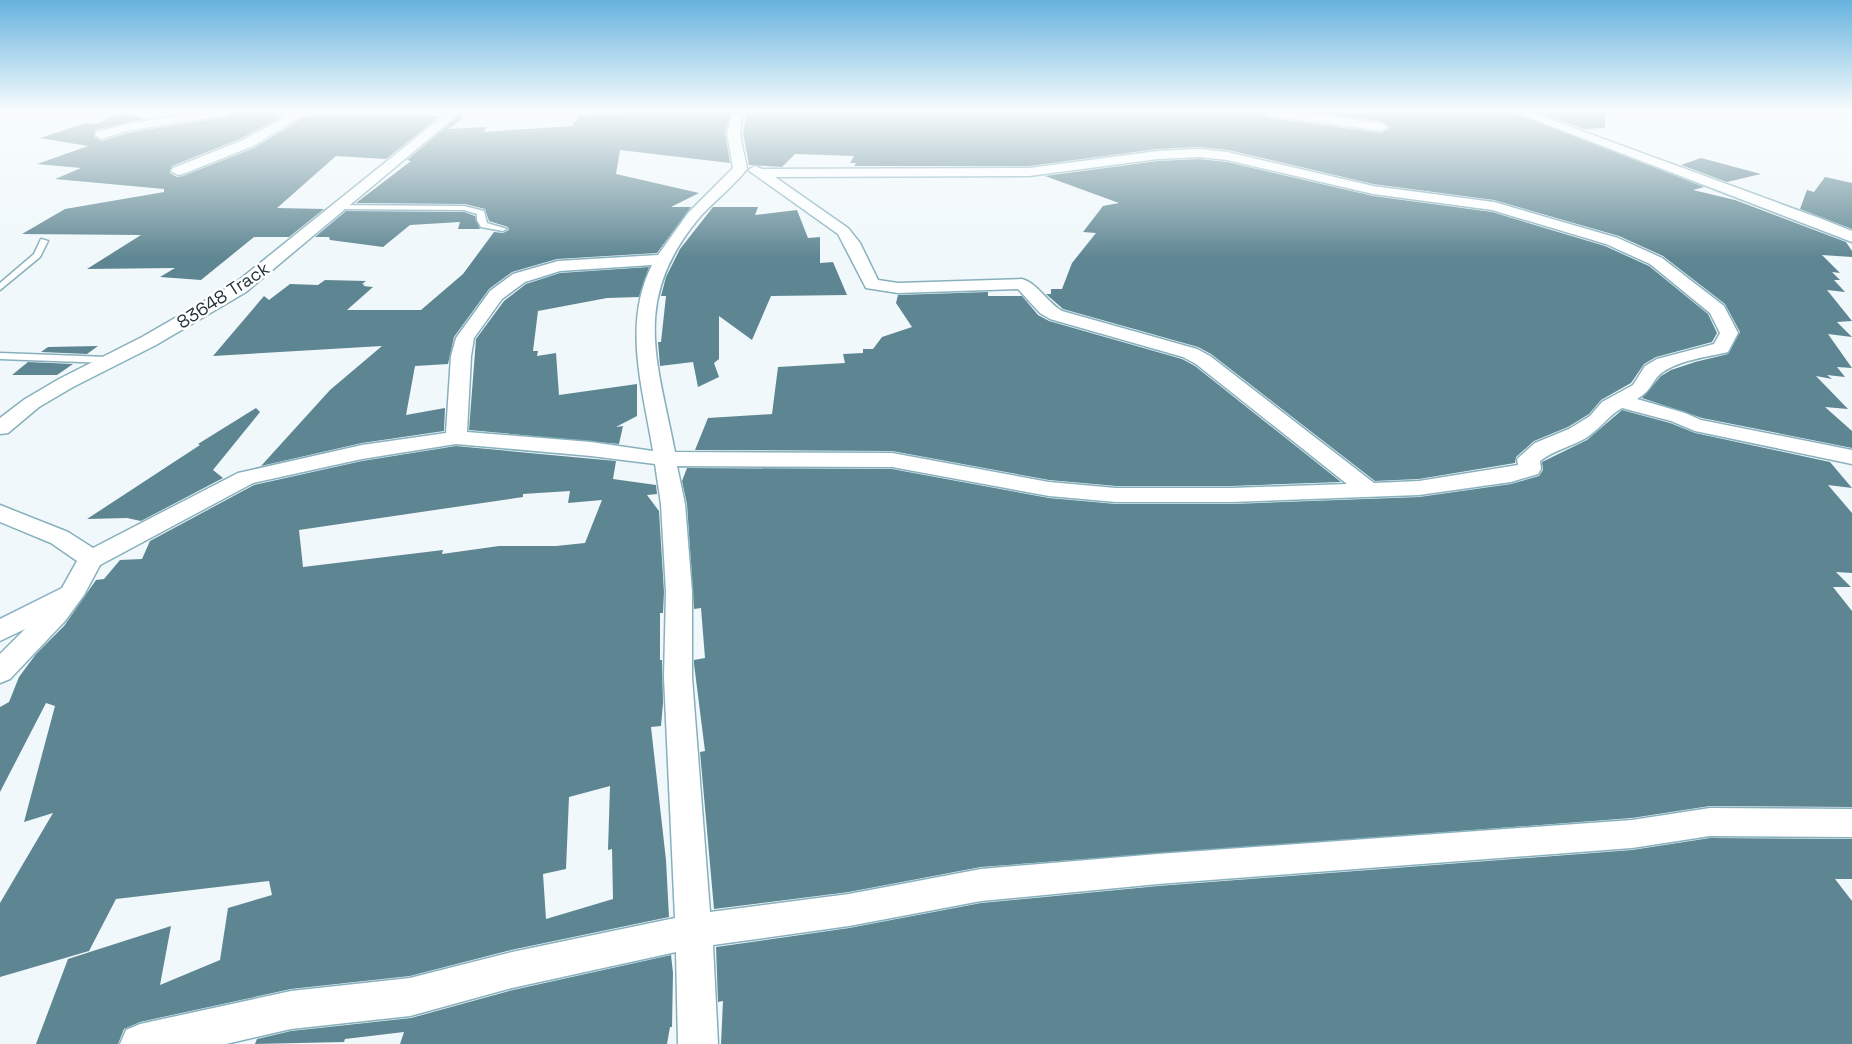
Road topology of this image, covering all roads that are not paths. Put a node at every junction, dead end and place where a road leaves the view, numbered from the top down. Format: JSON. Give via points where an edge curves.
{"nodes":[{"id":1,"x":204,"y":161,"type":"edge"},
{"id":2,"x":394,"y":161,"type":"edge"},
{"id":3,"x":738,"y":161,"type":"edge"},
{"id":4,"x":1106,"y":161,"type":"edge"},
{"id":5,"x":1254,"y":161,"type":"edge"},
{"id":6,"x":1651,"y":161,"type":"edge"},
{"id":7,"x":740,"y":169,"type":"junction"},
{"id":8,"x":178,"y":171,"type":"dead end"},
{"id":9,"x":762,"y":173,"type":"junction"},
{"id":10,"x":336,"y":207,"type":"junction"},
{"id":11,"x":503,"y":229,"type":"dead end"},
{"id":12,"x":1852,"y":237,"type":"edge"},
{"id":13,"x":44,"y":241,"type":"dead end"},
{"id":14,"x":663,"y":260,"type":"junction"},
{"id":15,"x":0,"y":287,"type":"edge"},
{"id":16,"x":1,"y":355,"type":"edge"},
{"id":17,"x":108,"y":360,"type":"junction"},
{"id":18,"x":1621,"y":401,"type":"junction"},
{"id":19,"x":0,"y":428,"type":"edge"},
{"id":20,"x":456,"y":438,"type":"junction"},
{"id":21,"x":1852,"y":457,"type":"edge"},
{"id":22,"x":666,"y":459,"type":"junction"},
{"id":23,"x":1367,"y":489,"type":"junction"},
{"id":24,"x":0,"y":512,"type":"edge"},
{"id":25,"x":90,"y":560,"type":"junction"},
{"id":26,"x":66,"y":596,"type":"junction"},
{"id":27,"x":0,"y":620,"type":"edge"},
{"id":28,"x":0,"y":631,"type":"edge"},
{"id":29,"x":0,"y":672,"type":"edge"},
{"id":30,"x":1852,"y":823,"type":"edge"},
{"id":31,"x":694,"y":931,"type":"junction"},
{"id":32,"x":140,"y":1044,"type":"edge"},
{"id":33,"x":698,"y":1044,"type":"edge"}],
"edges":[{"from":1,"to":8,"type":"street"},
{"from":2,"to":10,"type":"street","name":"83648 Track"},
{"from":3,"to":7,"type":"street"},
{"from":4,"to":9,"type":"street","via":[[1029,172]]},
{"from":5,"to":18,"type":"street","via":[[1373,190],[1494,206],[1580,231],[1656,261],[1718,310],[1729,333],[1721,348],[1664,363],[1652,370],[1641,389]]},
{"from":6,"to":12,"type":"street"},
{"from":7,"to":9,"type":"street"},
{"from":7,"to":14,"type":"street","via":[[693,216]]},
{"from":9,"to":23,"type":"street","via":[[843,231],[872,284],[898,288],[1022,284],[1056,315],[1190,353],[1209,362]]},
{"from":10,"to":11,"type":"lane","via":[[464,208],[481,213],[484,225]]},
{"from":10,"to":17,"type":"street","name":"83648 Track","via":[[240,288]]},
{"from":13,"to":15,"type":"lane","via":[[37,255]]},
{"from":14,"to":20,"type":"street","via":[[558,266],[519,278],[496,295],[465,338],[460,356]]},
{"from":14,"to":22,"type":"street","via":[[646,306],[644,338]]},
{"from":16,"to":17,"type":"lane"},
{"from":17,"to":19,"type":"street","name":"83648 Track","via":[[32,403]]},
{"from":18,"to":21,"type":"street","via":[[1695,425]]},
{"from":18,"to":23,"type":"street","via":[[1577,434],[1528,459],[1530,469],[1439,485]]},
{"from":20,"to":22,"type":"street"},
{"from":20,"to":25,"type":"street","via":[[362,452],[246,478]]},
{"from":22,"to":23,"type":"street","via":[[892,460],[1049,489],[1116,495]]},
{"from":22,"to":31,"type":"street","via":[[679,592],[678,677]]},
{"from":24,"to":25,"type":"street","via":[[81,549]]},
{"from":25,"to":26,"type":"street"},
{"from":26,"to":27,"type":"street"},
{"from":26,"to":28,"type":"street"},
{"from":26,"to":29,"type":"street"},
{"from":30,"to":31,"type":"street","via":[[1710,822],[1632,834],[981,885],[849,910]]},
{"from":31,"to":32,"type":"street","via":[[512,970],[410,997],[291,1010]]},
{"from":31,"to":33,"type":"street"}]}
